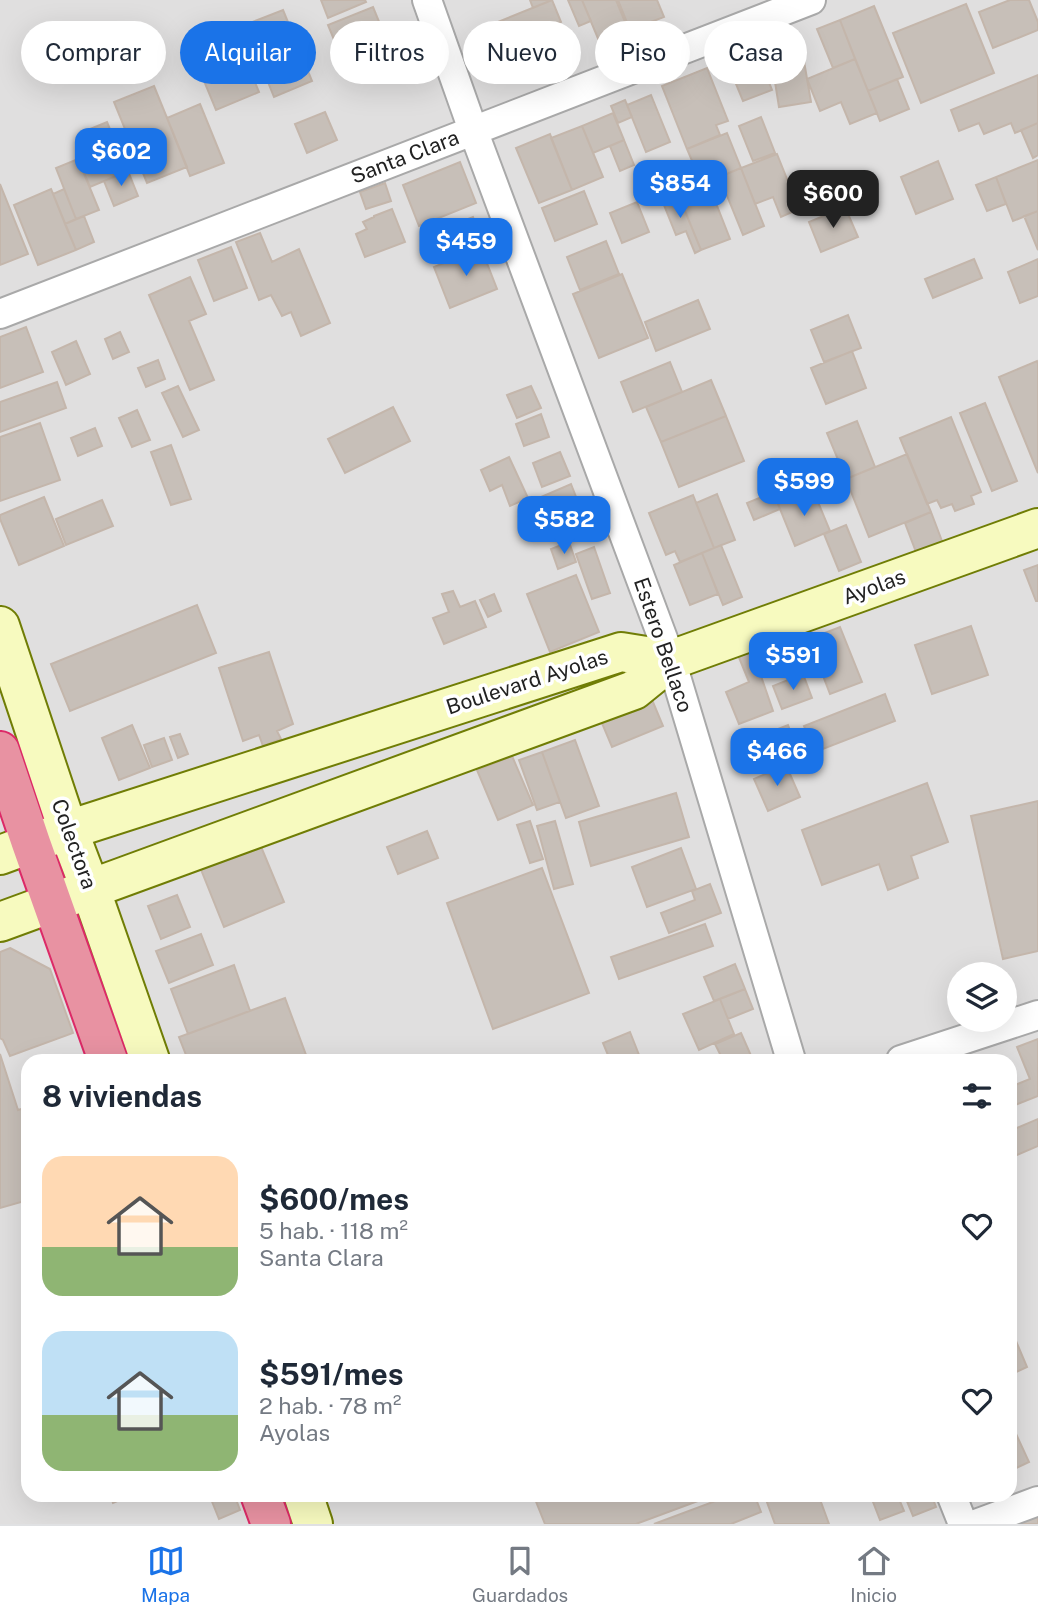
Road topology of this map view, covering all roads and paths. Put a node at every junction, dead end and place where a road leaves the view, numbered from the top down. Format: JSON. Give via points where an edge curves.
{"nodes":[{"id":1,"x":427,"y":0,"type":"edge"},
{"id":2,"x":811,"y":0,"type":"edge"},
{"id":3,"x":473,"y":130,"type":"junction"},
{"id":4,"x":0,"y":314,"type":"edge"},
{"id":5,"x":1038,"y":528,"type":"edge"},
{"id":6,"x":0,"y":626,"type":"edge"},
{"id":7,"x":671,"y":660,"type":"junction"},
{"id":8,"x":0,"y":751,"type":"edge"},
{"id":9,"x":68,"y":830,"type":"junction"},
{"id":10,"x":15,"y":849,"type":"edge"},
{"id":11,"x":90,"y":888,"type":"junction"},
{"id":12,"x":52,"y":902,"type":"junction"},
{"id":13,"x":0,"y":922,"type":"edge"},
{"id":14,"x":1038,"y":1015,"type":"edge"},
{"id":15,"x":106,"y":1054,"type":"edge"},
{"id":16,"x":148,"y":1054,"type":"edge"},
{"id":17,"x":789,"y":1054,"type":"edge"},
{"id":18,"x":919,"y":1054,"type":"edge"},
{"id":19,"x":1038,"y":1501,"type":"edge"},
{"id":20,"x":263,"y":1502,"type":"edge"},
{"id":21,"x":306,"y":1502,"type":"edge"},
{"id":22,"x":954,"y":1502,"type":"edge"},
{"id":23,"x":271,"y":1524,"type":"edge"},
{"id":24,"x":313,"y":1524,"type":"edge"},
{"id":25,"x":962,"y":1524,"type":"edge"},
{"id":26,"x":976,"y":1524,"type":"edge"}],
"edges":[{"from":1,"to":3,"type":"street","name":"Estero Bellaco"},
{"from":2,"to":3,"type":"street","name":"Santa Clara"},
{"from":3,"to":4,"type":"street","name":"Santa Clara"},
{"from":3,"to":7,"type":"street","name":"Estero Bellaco"},
{"from":5,"to":7,"type":"street","name":"Ayolas"},
{"from":6,"to":9,"type":"street","name":"Colectora"},
{"from":7,"to":9,"type":"street","name":"Boulevard Ayolas","via":[[621,652]]},
{"from":7,"to":11,"type":"street","name":"Boulevard Ayolas","via":[[634,690]]},
{"from":7,"to":17,"type":"street","name":"Estero Bellaco"},
{"from":8,"to":10,"type":"highway"},
{"from":9,"to":10,"type":"street","name":"Boulevard Ayolas"},
{"from":9,"to":11,"type":"street","name":"Colectora"},
{"from":10,"to":12,"type":"highway"},
{"from":11,"to":12,"type":"street","name":"Boulevard Ayolas"},
{"from":11,"to":16,"type":"street","name":"Colectora"},
{"from":12,"to":13,"type":"street","name":"Boulevard Ayolas"},
{"from":12,"to":15,"type":"highway"},
{"from":14,"to":18,"type":"street"},
{"from":19,"to":26,"type":"street"},
{"from":20,"to":23,"type":"highway"},
{"from":21,"to":24,"type":"street"},
{"from":22,"to":25,"type":"street"}]}
